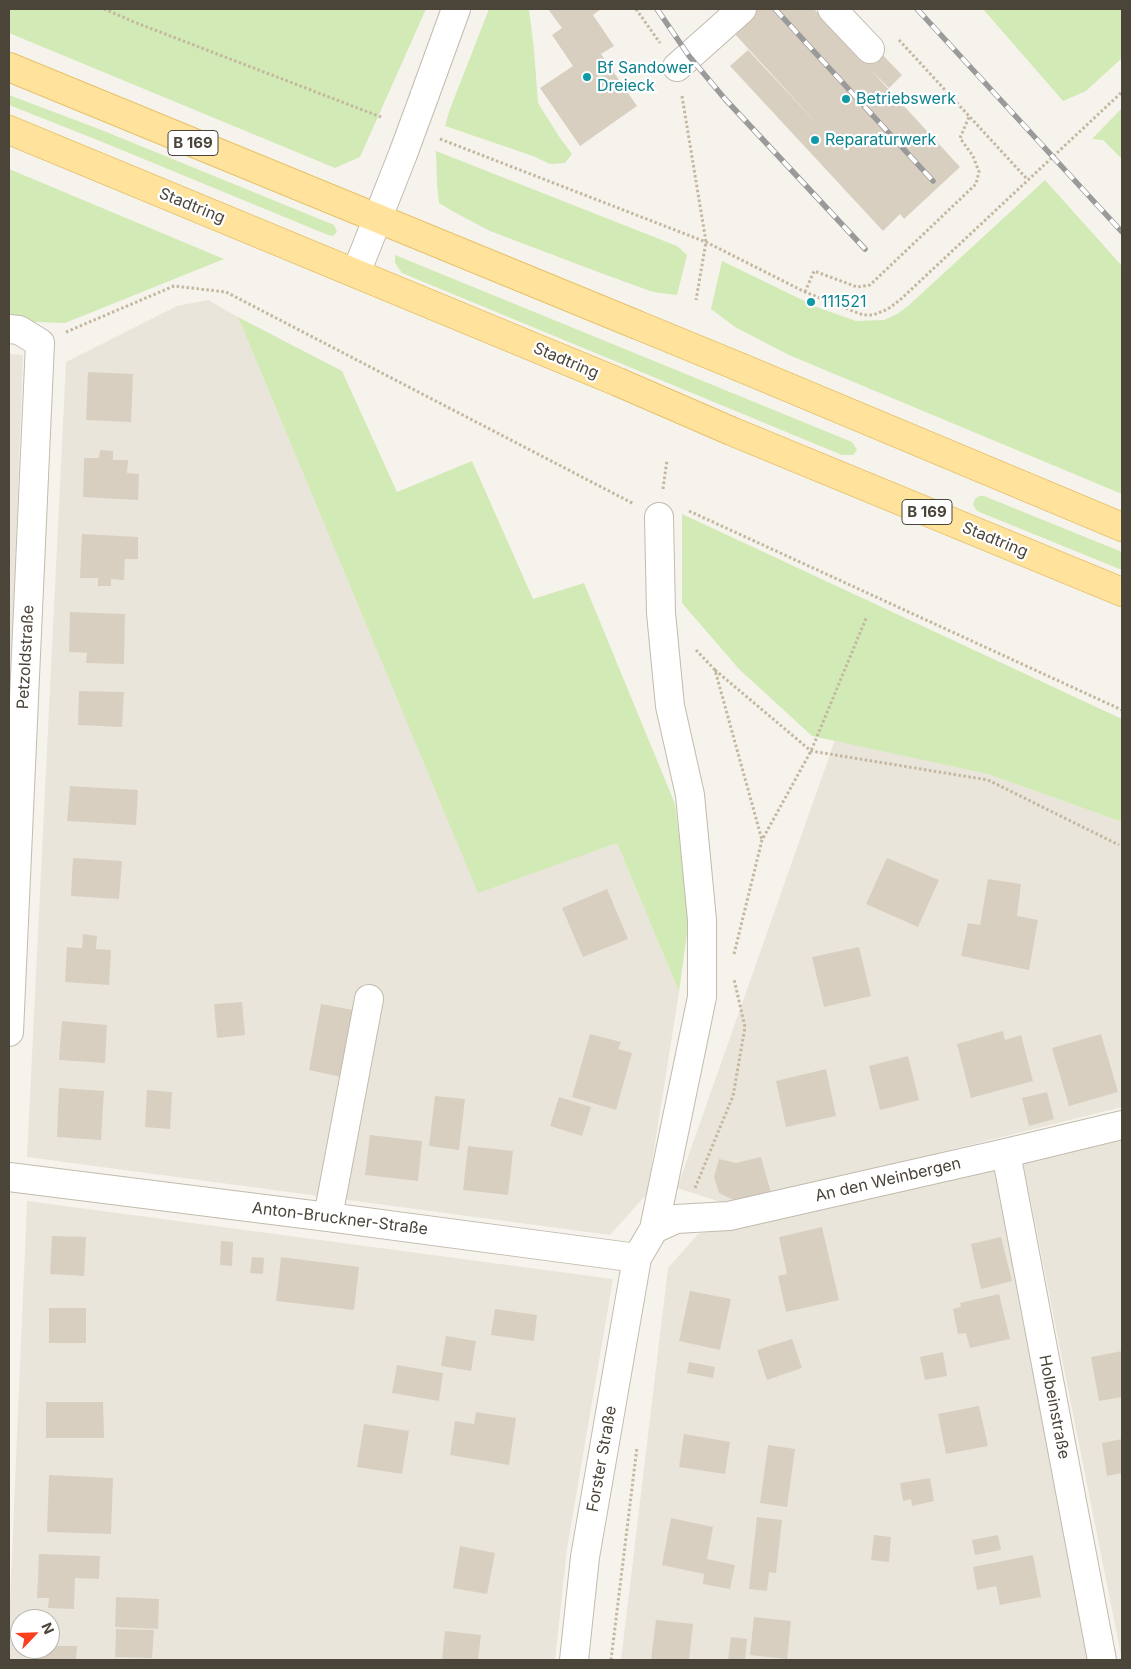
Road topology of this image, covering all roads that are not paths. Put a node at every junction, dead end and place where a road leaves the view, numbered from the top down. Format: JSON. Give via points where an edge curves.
{"nodes":[{"id":1,"x":456,"y":9,"type":"edge"},
{"id":2,"x":742,"y":9,"type":"edge"},
{"id":3,"x":832,"y":9,"type":"edge"},
{"id":4,"x":870,"y":49,"type":"dead end"},
{"id":5,"x":9,"y":67,"type":"edge"},
{"id":6,"x":677,"y":67,"type":"road end"},
{"id":7,"x":9,"y":130,"type":"edge"},
{"id":8,"x":377,"y":219,"type":"junction"},
{"id":9,"x":356,"y":273,"type":"junction"},
{"id":10,"x":9,"y":329,"type":"edge"},
{"id":11,"x":659,"y":517,"type":"road end"},
{"id":12,"x":1122,"y":527,"type":"edge"},
{"id":13,"x":1122,"y":592,"type":"edge"},
{"id":14,"x":370,"y":999,"type":"dead end"},
{"id":15,"x":9,"y":1032,"type":"edge"},
{"id":16,"x":1122,"y":1125,"type":"edge"},
{"id":17,"x":1006,"y":1154,"type":"junction"},
{"id":18,"x":9,"y":1177,"type":"edge"},
{"id":19,"x":328,"y":1217,"type":"junction"},
{"id":20,"x":665,"y":1224,"type":"junction"},
{"id":21,"x":637,"y":1258,"type":"junction"},
{"id":22,"x":574,"y":1660,"type":"edge"},
{"id":23,"x":1102,"y":1660,"type":"edge"}],
"edges":[{"from":1,"to":8,"type":"street","bridge":true},
{"from":2,"to":6,"type":"street"},
{"from":3,"to":4,"type":"street"},
{"from":5,"to":8,"type":"main road","number":"B 169"},
{"from":7,"to":9,"type":"main road","name":"Stadtring","number":"B 169"},
{"from":8,"to":9,"type":"street"},
{"from":8,"to":12,"type":"main road","number":"B 169","bridge":true},
{"from":9,"to":13,"type":"main road","name":"Stadtring","number":"B 169","bridge":true},
{"from":10,"to":15,"type":"street","name":"Petzoldstraße","via":[[19,330],[40,343]]},
{"from":11,"to":20,"type":"street","via":[[661,613],[670,706],[690,795],[702,920],[702,997]]},
{"from":14,"to":19,"type":"street"},
{"from":16,"to":17,"type":"street","name":"An den Weinbergen"},
{"from":17,"to":20,"type":"street","name":"An den Weinbergen","via":[[729,1216]]},
{"from":17,"to":23,"type":"street","name":"Holbeinstraße"},
{"from":18,"to":19,"type":"street","name":"Anton-Bruckner-Straße"},
{"from":19,"to":21,"type":"street","name":"Anton-Bruckner-Straße"},
{"from":20,"to":21,"type":"street"},
{"from":21,"to":22,"type":"street","name":"Forster Straße","via":[[585,1557]]}]}
